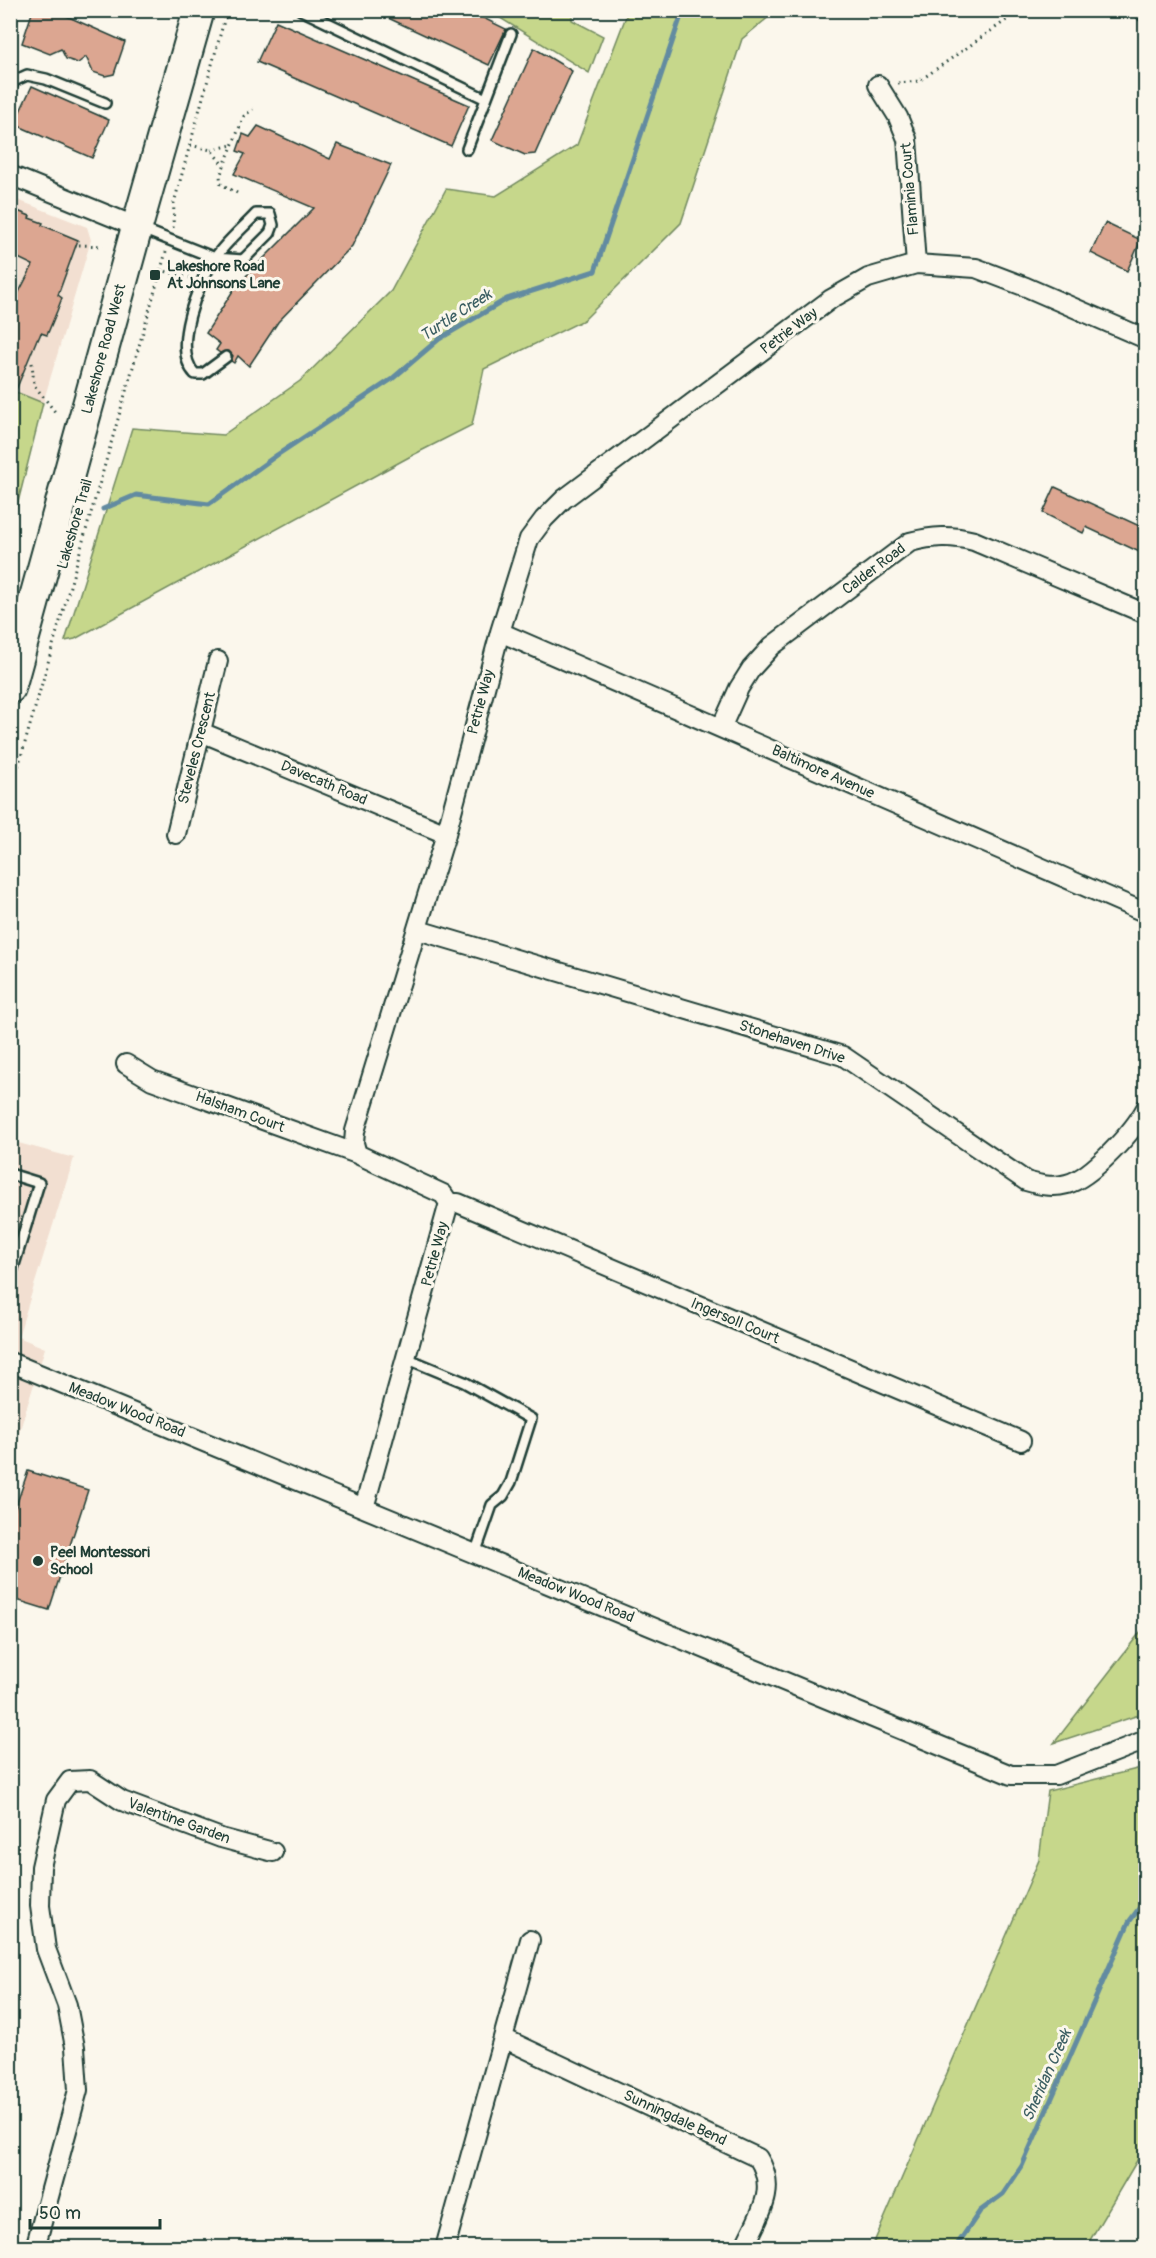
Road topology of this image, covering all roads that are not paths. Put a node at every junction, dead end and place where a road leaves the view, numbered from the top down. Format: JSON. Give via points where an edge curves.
{"nodes":[{"id":1,"x":199,"y":10,"type":"edge"},
{"id":2,"x":301,"y":10,"type":"edge"},
{"id":3,"x":511,"y":34,"type":"dead end"},
{"id":4,"x":878,"y":85,"type":"road end"},
{"id":5,"x":10,"y":90,"type":"edge"},
{"id":6,"x":486,"y":99,"type":"junction"},
{"id":7,"x":105,"y":103,"type":"dead end"},
{"id":8,"x":467,"y":149,"type":"dead end"},
{"id":9,"x":10,"y":175,"type":"edge"},
{"id":10,"x":137,"y":227,"type":"junction"},
{"id":11,"x":215,"y":258,"type":"junction"},
{"id":12,"x":916,"y":264,"type":"junction"},
{"id":13,"x":1146,"y":339,"type":"edge"},
{"id":14,"x":226,"y":357,"type":"dead end"},
{"id":15,"x":1146,"y":614,"type":"edge"},
{"id":16,"x":500,"y":632,"type":"junction"},
{"id":17,"x":218,"y":661,"type":"dead end"},
{"id":18,"x":10,"y":688,"type":"edge"},
{"id":19,"x":721,"y":728,"type":"junction"},
{"id":20,"x":201,"y":732,"type":"junction"},
{"id":21,"x":176,"y":834,"type":"dead end"},
{"id":22,"x":446,"y":834,"type":"junction"},
{"id":23,"x":1146,"y":913,"type":"edge"},
{"id":24,"x":417,"y":930,"type":"junction"},
{"id":25,"x":126,"y":1064,"type":"dead end"},
{"id":26,"x":1146,"y":1108,"type":"edge"},
{"id":27,"x":357,"y":1154,"type":"junction"},
{"id":28,"x":10,"y":1174,"type":"edge"},
{"id":29,"x":449,"y":1203,"type":"junction"},
{"id":30,"x":10,"y":1278,"type":"edge"},
{"id":31,"x":406,"y":1358,"type":"junction"},
{"id":32,"x":10,"y":1362,"type":"edge"},
{"id":33,"x":1021,"y":1441,"type":"dead end"},
{"id":34,"x":364,"y":1508,"type":"junction"},
{"id":35,"x":475,"y":1554,"type":"junction"},
{"id":36,"x":1146,"y":1740,"type":"edge"},
{"id":37,"x":273,"y":1851,"type":"dead end"},
{"id":38,"x":530,"y":1940,"type":"dead end"},
{"id":39,"x":503,"y":2038,"type":"junction"},
{"id":40,"x":35,"y":2247,"type":"edge"},
{"id":41,"x":445,"y":2247,"type":"edge"},
{"id":42,"x":744,"y":2247,"type":"edge"}],
"edges":[{"from":1,"to":10,"type":"main road","name":"Lakeshore Road West"},
{"from":2,"to":6,"type":"lane"},
{"from":3,"to":6,"type":"lane"},
{"from":4,"to":12,"type":"street","name":"Flaminia Court","via":[[907,139]]},
{"from":5,"to":7,"type":"lane","via":[[14,81],[27,75]]},
{"from":6,"to":8,"type":"lane"},
{"from":9,"to":10,"type":"street"},
{"from":10,"to":11,"type":"lane"},
{"from":10,"to":18,"type":"main road","name":"Lakeshore Road West"},
{"from":11,"to":11,"type":"lane","via":[[243,260],[270,233],[270,214],[256,214]]},
{"from":11,"to":14,"type":"lane","via":[[190,311],[184,352],[195,374],[203,374]]},
{"from":12,"to":13,"type":"street","name":"Petrie Way","via":[[976,268]]},
{"from":12,"to":16,"type":"street","name":"Petrie Way","via":[[868,278],[831,299],[564,500],[530,539]]},
{"from":15,"to":19,"type":"street","name":"Calder Road","via":[[974,541],[933,536],[910,542],[772,646],[739,688]]},
{"from":16,"to":19,"type":"street","name":"Baltimore Avenue"},
{"from":16,"to":22,"type":"street","name":"Petrie Way"},
{"from":17,"to":20,"type":"street","name":"Steveles Crescent"},
{"from":19,"to":23,"type":"street","name":"Baltimore Avenue"},
{"from":20,"to":21,"type":"street","name":"Steveles Crescent"},
{"from":20,"to":22,"type":"street","name":"Davecath Road"},
{"from":22,"to":24,"type":"street","name":"Petrie Way"},
{"from":24,"to":26,"type":"street","name":"Stonehaven Drive","via":[[843,1056],[1026,1181],[1047,1186],[1069,1184],[1126,1138]]},
{"from":24,"to":27,"type":"street","name":"Petrie Way","via":[[355,1131]]},
{"from":25,"to":27,"type":"street","name":"Halsham Court","via":[[152,1080]]},
{"from":27,"to":29,"type":"street","name":"Petrie Way","via":[[443,1194]]},
{"from":28,"to":30,"type":"lane","via":[[39,1183]]},
{"from":29,"to":31,"type":"street","name":"Petrie Way"},
{"from":29,"to":33,"type":"street","name":"Ingersoll Court","via":[[458,1203]]},
{"from":31,"to":34,"type":"street","name":"Petrie Way"},
{"from":31,"to":35,"type":"lane","via":[[464,1382],[531,1419],[510,1482],[503,1496],[492,1505]]},
{"from":32,"to":34,"type":"street","name":"Meadow Wood Road"},
{"from":34,"to":35,"type":"street","name":"Meadow Wood Road"},
{"from":35,"to":36,"type":"street","name":"Meadow Wood Road","via":[[1011,1775],[1056,1775]]},
{"from":37,"to":40,"type":"street","name":"Valentine Garden","via":[[220,1838],[122,1801],[90,1780],[70,1781],[56,1800],[41,1867],[40,1906],[46,1949],[66,2005],[75,2047],[78,2091]]},
{"from":38,"to":39,"type":"street"},
{"from":39,"to":41,"type":"street"},
{"from":39,"to":42,"type":"street","name":"Sunningdale Bend","via":[[758,2158],[768,2182],[766,2200]]}]}
